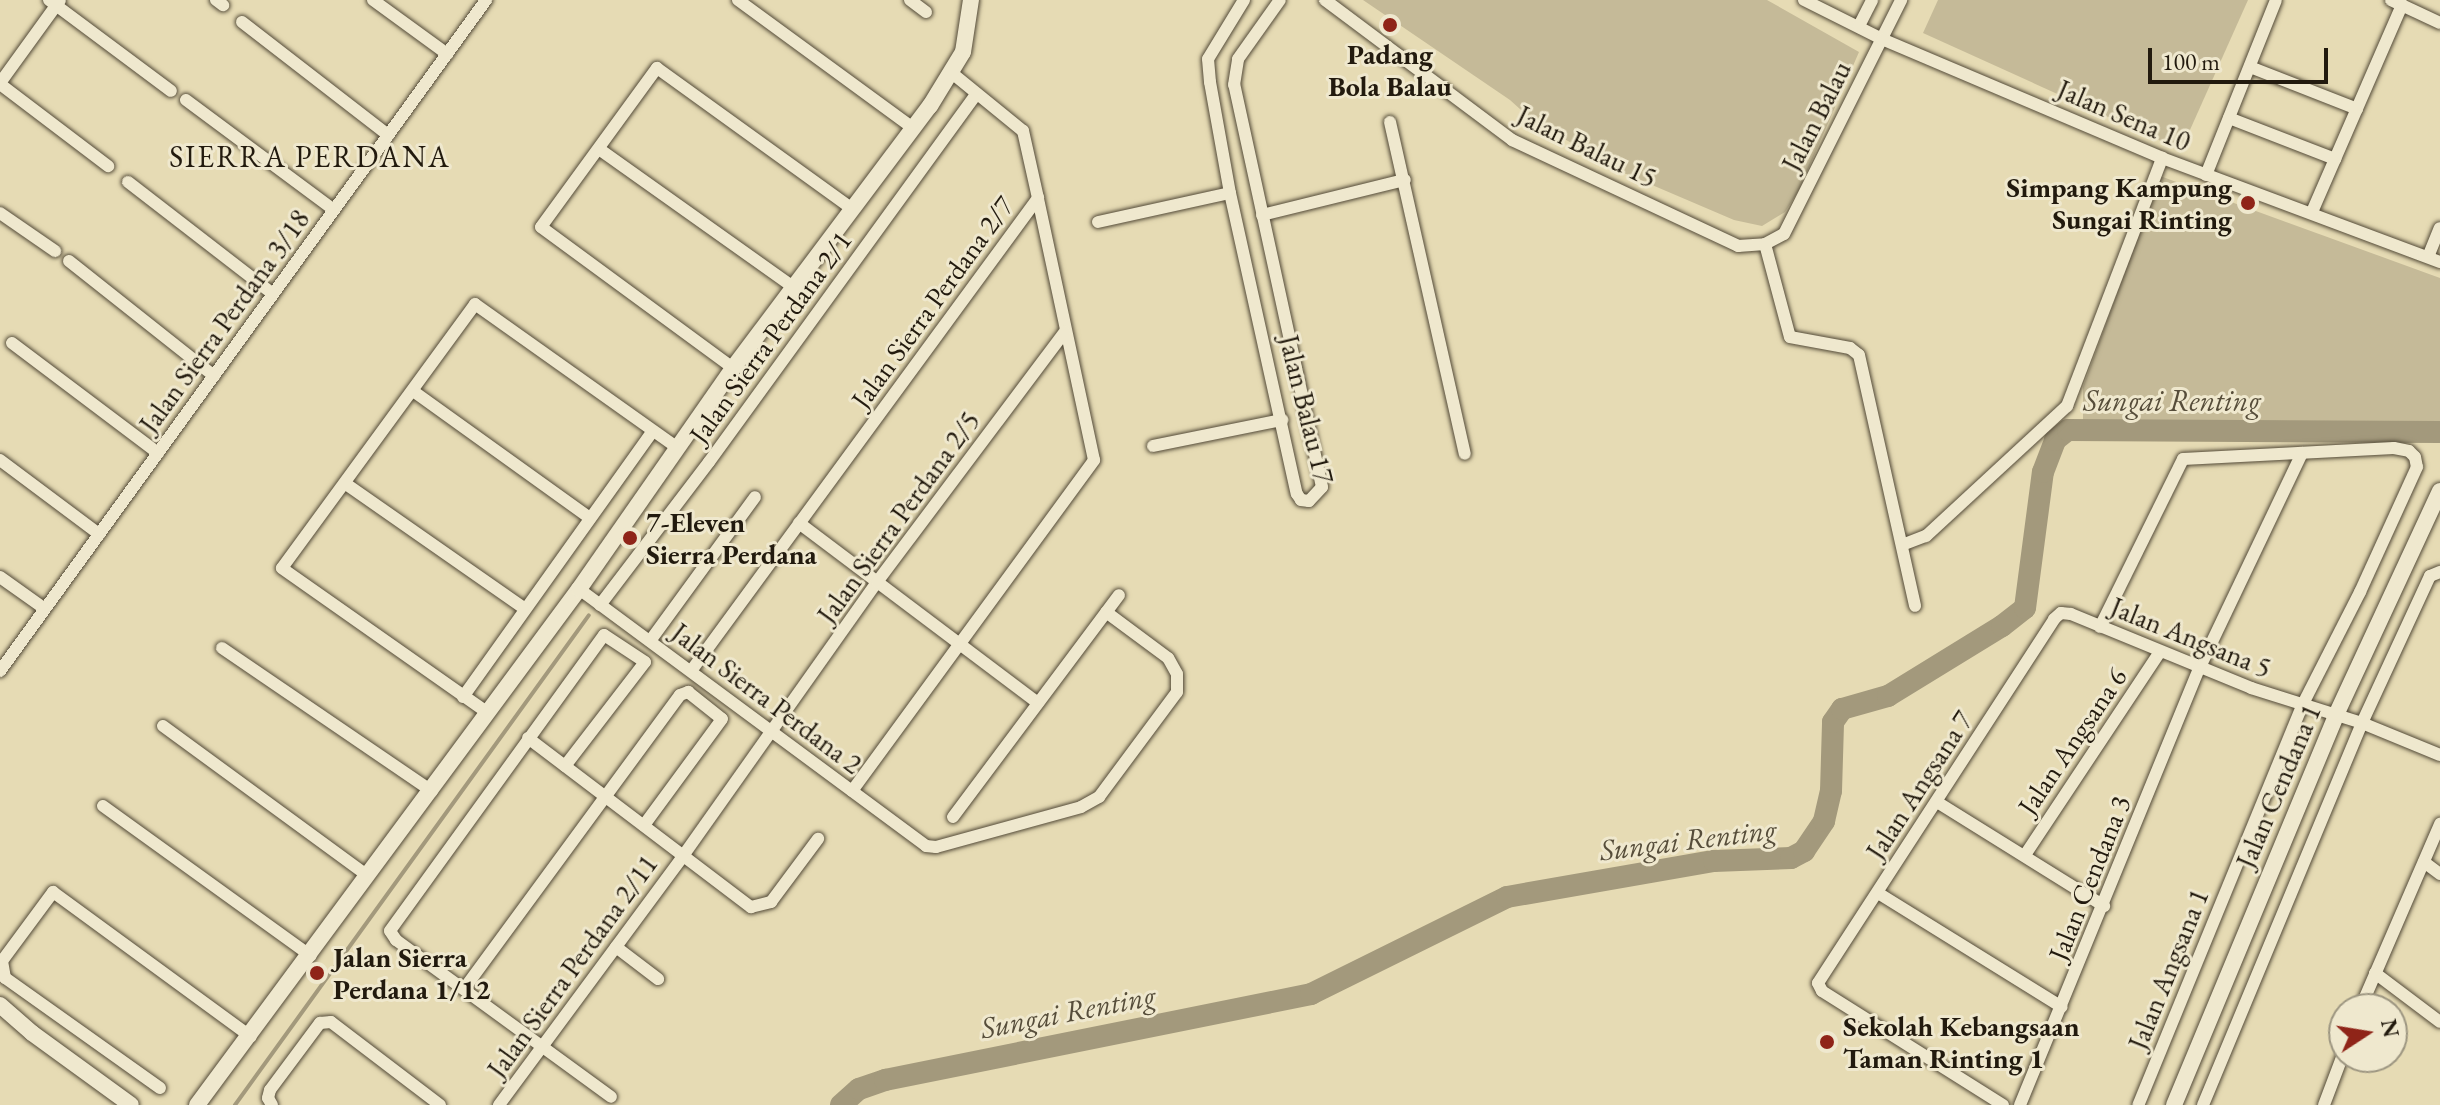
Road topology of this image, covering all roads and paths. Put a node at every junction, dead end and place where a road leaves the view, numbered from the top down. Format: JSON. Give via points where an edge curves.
{"nodes":[{"id":1,"x":373,"y":0,"type":"edge"},
{"id":2,"x":486,"y":0,"type":"edge"},
{"id":3,"x":738,"y":0,"type":"edge"},
{"id":4,"x":910,"y":0,"type":"edge"},
{"id":5,"x":971,"y":0,"type":"edge"},
{"id":6,"x":1244,"y":0,"type":"edge"},
{"id":7,"x":1280,"y":0,"type":"edge"},
{"id":8,"x":1325,"y":0,"type":"edge"},
{"id":9,"x":1804,"y":0,"type":"edge"},
{"id":10,"x":1872,"y":0,"type":"edge"},
{"id":11,"x":1901,"y":0,"type":"edge"},
{"id":12,"x":2276,"y":0,"type":"edge"},
{"id":13,"x":55,"y":2,"type":"edge"},
{"id":14,"x":2397,"y":2,"type":"edge"},
{"id":15,"x":926,"y":12,"type":"dead end"},
{"id":16,"x":242,"y":22,"type":"dead end"},
{"id":17,"x":2440,"y":23,"type":"edge"},
{"id":18,"x":1859,"y":26,"type":"junction"},
{"id":19,"x":1882,"y":39,"type":"junction"},
{"id":20,"x":447,"y":54,"type":"junction"},
{"id":21,"x":2250,"y":67,"type":"junction"},
{"id":22,"x":953,"y":74,"type":"junction"},
{"id":23,"x":0,"y":84,"type":"edge"},
{"id":24,"x":171,"y":91,"type":"dead end"},
{"id":25,"x":976,"y":94,"type":"junction"},
{"id":26,"x":186,"y":100,"type":"dead end"},
{"id":27,"x":2357,"y":109,"type":"junction"},
{"id":28,"x":2229,"y":118,"type":"junction"},
{"id":29,"x":1390,"y":122,"type":"dead end"},
{"id":30,"x":913,"y":128,"type":"junction"},
{"id":31,"x":388,"y":135,"type":"junction"},
{"id":32,"x":599,"y":149,"type":"junction"},
{"id":33,"x":2162,"y":158,"type":"junction"},
{"id":34,"x":2335,"y":159,"type":"junction"},
{"id":35,"x":108,"y":166,"type":"dead end"},
{"id":36,"x":2206,"y":175,"type":"junction"},
{"id":37,"x":1405,"y":180,"type":"junction"},
{"id":38,"x":128,"y":182,"type":"dead end"},
{"id":39,"x":1230,"y":193,"type":"junction"},
{"id":40,"x":1038,"y":198,"type":"junction"},
{"id":41,"x":851,"y":208,"type":"junction"},
{"id":42,"x":334,"y":210,"type":"junction"},
{"id":43,"x":2312,"y":212,"type":"junction"},
{"id":44,"x":0,"y":213,"type":"edge"},
{"id":45,"x":1262,"y":215,"type":"junction"},
{"id":46,"x":1098,"y":222,"type":"dead end"},
{"id":47,"x":2440,"y":228,"type":"edge"},
{"id":48,"x":1765,"y":244,"type":"junction"},
{"id":49,"x":55,"y":251,"type":"dead end"},
{"id":50,"x":2434,"y":259,"type":"edge"},
{"id":51,"x":69,"y":261,"type":"dead end"},
{"id":52,"x":793,"y":287,"type":"junction"},
{"id":53,"x":273,"y":294,"type":"junction"},
{"id":54,"x":1065,"y":332,"type":"junction"},
{"id":55,"x":12,"y":343,"type":"dead end"},
{"id":56,"x":733,"y":368,"type":"junction"},
{"id":57,"x":214,"y":376,"type":"junction"},
{"id":58,"x":413,"y":391,"type":"junction"},
{"id":59,"x":1282,"y":420,"type":"junction"},
{"id":60,"x":652,"y":432,"type":"junction"},
{"id":61,"x":1153,"y":446,"type":"dead end"},
{"id":62,"x":678,"y":448,"type":"junction"},
{"id":63,"x":158,"y":453,"type":"junction"},
{"id":64,"x":2302,"y":453,"type":"junction"},
{"id":65,"x":1465,"y":454,"type":"dead end"},
{"id":66,"x":0,"y":460,"type":"edge"},
{"id":67,"x":346,"y":484,"type":"junction"},
{"id":68,"x":2440,"y":491,"type":"edge"},
{"id":69,"x":755,"y":497,"type":"dead end"},
{"id":70,"x":590,"y":518,"type":"junction"},
{"id":71,"x":799,"y":523,"type":"junction"},
{"id":72,"x":99,"y":534,"type":"junction"},
{"id":73,"x":1902,"y":545,"type":"junction"},
{"id":74,"x":2439,"y":572,"type":"edge"},
{"id":75,"x":0,"y":577,"type":"edge"},
{"id":76,"x":877,"y":582,"type":"junction"},
{"id":77,"x":579,"y":589,"type":"junction"},
{"id":78,"x":1119,"y":595,"type":"dead end"},
{"id":79,"x":600,"y":605,"type":"junction"},
{"id":80,"x":1915,"y":606,"type":"dead end"},
{"id":81,"x":45,"y":609,"type":"junction"},
{"id":82,"x":525,"y":609,"type":"junction"},
{"id":83,"x":1106,"y":612,"type":"junction"},
{"id":84,"x":2061,"y":613,"type":"joint"},
{"id":85,"x":2100,"y":627,"type":"junction"},
{"id":86,"x":650,"y":641,"type":"junction"},
{"id":87,"x":958,"y":643,"type":"junction"},
{"id":88,"x":222,"y":648,"type":"dead end"},
{"id":89,"x":2159,"y":653,"type":"junction"},
{"id":90,"x":2200,"y":667,"type":"junction"},
{"id":91,"x":0,"y":671,"type":"edge"},
{"id":92,"x":691,"y":671,"type":"junction"},
{"id":93,"x":463,"y":697,"type":"junction"},
{"id":94,"x":1038,"y":703,"type":"junction"},
{"id":95,"x":2302,"y":706,"type":"junction"},
{"id":96,"x":488,"y":713,"type":"junction"},
{"id":97,"x":2336,"y":715,"type":"junction"},
{"id":98,"x":2362,"y":723,"type":"junction"},
{"id":99,"x":163,"y":726,"type":"dead end"},
{"id":100,"x":771,"y":732,"type":"junction"},
{"id":101,"x":528,"y":738,"type":"junction"},
{"id":102,"x":2440,"y":755,"type":"edge"},
{"id":103,"x":565,"y":766,"type":"junction"},
{"id":104,"x":432,"y":791,"type":"junction"},
{"id":105,"x":852,"y":791,"type":"junction"},
{"id":106,"x":606,"y":797,"type":"junction"},
{"id":107,"x":1937,"y":802,"type":"junction"},
{"id":108,"x":103,"y":806,"type":"dead end"},
{"id":109,"x":953,"y":817,"type":"dead end"},
{"id":110,"x":2440,"y":824,"type":"edge"},
{"id":111,"x":644,"y":825,"type":"junction"},
{"id":112,"x":818,"y":839,"type":"dead end"},
{"id":113,"x":2025,"y":855,"type":"junction"},
{"id":114,"x":683,"y":856,"type":"junction"},
{"id":115,"x":2424,"y":862,"type":"junction"},
{"id":116,"x":2440,"y":874,"type":"edge"},
{"id":117,"x":368,"y":876,"type":"junction"},
{"id":118,"x":1878,"y":893,"type":"junction"},
{"id":119,"x":2104,"y":906,"type":"junction"},
{"id":120,"x":616,"y":947,"type":"junction"},
{"id":121,"x":311,"y":956,"type":"junction"},
{"id":122,"x":2375,"y":973,"type":"junction"},
{"id":123,"x":658,"y":979,"type":"dead end"},
{"id":124,"x":464,"y":989,"type":"junction"},
{"id":125,"x":2367,"y":993,"type":"edge"},
{"id":126,"x":0,"y":1005,"type":"edge"},
{"id":127,"x":2062,"y":1007,"type":"junction"},
{"id":128,"x":0,"y":1018,"type":"edge"},
{"id":129,"x":2440,"y":1022,"type":"edge"},
{"id":130,"x":32,"y":1033,"type":"junction"},
{"id":131,"x":251,"y":1037,"type":"junction"},
{"id":132,"x":543,"y":1046,"type":"junction"},
{"id":133,"x":2336,"y":1073,"type":"edge"},
{"id":134,"x":160,"y":1088,"type":"dead end"},
{"id":135,"x":611,"y":1097,"type":"dead end"},
{"id":136,"x":131,"y":1105,"type":"edge"},
{"id":137,"x":197,"y":1105,"type":"edge"},
{"id":138,"x":272,"y":1105,"type":"edge"},
{"id":139,"x":440,"y":1105,"type":"edge"},
{"id":140,"x":499,"y":1105,"type":"edge"},
{"id":141,"x":2003,"y":1105,"type":"edge"},
{"id":142,"x":2020,"y":1105,"type":"edge"},
{"id":143,"x":2138,"y":1105,"type":"edge"},
{"id":144,"x":2174,"y":1105,"type":"edge"},
{"id":145,"x":2203,"y":1105,"type":"edge"},
{"id":146,"x":2324,"y":1105,"type":"edge"}],
"edges":[{"from":1,"to":20,"type":"street"},
{"from":2,"to":20,"type":"street","name":"Jalan Sierra Perdana 3/18"},
{"from":3,"to":30,"type":"street"},
{"from":4,"to":15,"type":"street"},
{"from":5,"to":22,"type":"street","via":[[963,52]]},
{"from":6,"to":39,"type":"street","name":"Jalan Balau 17","via":[[1208,59]]},
{"from":7,"to":45,"type":"street","name":"Jalan Balau 17","via":[[1234,69]]},
{"from":8,"to":48,"type":"street","name":"Jalan Balau 15","via":[[1512,140],[1738,246]]},
{"from":9,"to":18,"type":"street","name":"Jalan Sena 10"},
{"from":10,"to":18,"type":"street"},
{"from":11,"to":19,"type":"street","name":"Jalan Balau"},
{"from":12,"to":21,"type":"street"},
{"from":13,"to":23,"type":"street"},
{"from":13,"to":24,"type":"street"},
{"from":14,"to":17,"type":"street"},
{"from":14,"to":27,"type":"street"},
{"from":16,"to":31,"type":"street"},
{"from":18,"to":19,"type":"street","name":"Jalan Sena 10"},
{"from":19,"to":33,"type":"street","name":"Jalan Sena 10"},
{"from":19,"to":48,"type":"street","name":"Jalan Balau","via":[[1784,234]]},
{"from":20,"to":31,"type":"street","name":"Jalan Sierra Perdana 3/18"},
{"from":21,"to":27,"type":"street"},
{"from":21,"to":28,"type":"street"},
{"from":22,"to":25,"type":"street","name":"Jalan Sierra Perdana 2/7"},
{"from":22,"to":30,"type":"street"},
{"from":23,"to":35,"type":"street"},
{"from":25,"to":40,"type":"street","name":"Jalan Sierra Perdana 2/7","via":[[1023,131]]},
{"from":25,"to":79,"type":"street","name":"Jalan Sierra Perdana 2/1"},
{"from":26,"to":42,"type":"street"},
{"from":27,"to":34,"type":"street"},
{"from":28,"to":34,"type":"street"},
{"from":28,"to":36,"type":"street"},
{"from":29,"to":37,"type":"street"},
{"from":30,"to":41,"type":"street"},
{"from":31,"to":42,"type":"street","name":"Jalan Sierra Perdana 3/18"},
{"from":32,"to":41,"type":"street","via":[[657,68]]},
{"from":32,"to":52,"type":"street"},
{"from":32,"to":56,"type":"street","via":[[541,227]]},
{"from":33,"to":36,"type":"street","name":"Jalan Sena 10"},
{"from":33,"to":73,"type":"street","via":[[2067,406],[1926,536]]},
{"from":34,"to":43,"type":"street"},
{"from":36,"to":43,"type":"street","name":"Jalan Sena 10"},
{"from":37,"to":45,"type":"street"},
{"from":37,"to":65,"type":"street"},
{"from":38,"to":53,"type":"street"},
{"from":39,"to":46,"type":"street"},
{"from":39,"to":59,"type":"street","name":"Jalan Balau 17"},
{"from":40,"to":54,"type":"street"},
{"from":40,"to":71,"type":"street","name":"Jalan Sierra Perdana 2/7"},
{"from":41,"to":52,"type":"street"},
{"from":42,"to":53,"type":"street","name":"Jalan Sierra Perdana 3/18"},
{"from":43,"to":50,"type":"street","name":"Jalan Sena 10"},
{"from":44,"to":49,"type":"street"},
{"from":45,"to":59,"type":"street","name":"Jalan Balau 17","via":[[1322,487],[1309,501],[1297,494]]},
{"from":47,"to":50,"type":"street"},
{"from":48,"to":73,"type":"street","via":[[1790,337],[1850,348],[1859,355]]},
{"from":51,"to":57,"type":"street"},
{"from":52,"to":56,"type":"street"},
{"from":53,"to":57,"type":"street","name":"Jalan Sierra Perdana 3/18"},
{"from":54,"to":76,"type":"street","name":"Jalan Sierra Perdana 2/5"},
{"from":54,"to":87,"type":"street","via":[[1094,460]]},
{"from":55,"to":63,"type":"street"},
{"from":56,"to":62,"type":"street"},
{"from":57,"to":63,"type":"street","name":"Jalan Sierra Perdana 3/18"},
{"from":58,"to":60,"type":"street","via":[[475,304]]},
{"from":58,"to":67,"type":"street"},
{"from":58,"to":70,"type":"street"},
{"from":59,"to":61,"type":"street"},
{"from":60,"to":62,"type":"street"},
{"from":60,"to":70,"type":"street"},
{"from":62,"to":77,"type":"street"},
{"from":63,"to":72,"type":"street","name":"Jalan Sierra Perdana 3/18"},
{"from":64,"to":85,"type":"street","via":[[2181,460]]},
{"from":64,"to":90,"type":"street","name":"Jalan Cendana 3"},
{"from":64,"to":95,"type":"street","name":"Jalan Angsana 1","via":[[2394,448],[2409,451],[2417,467]]},
{"from":66,"to":72,"type":"street"},
{"from":67,"to":82,"type":"street"},
{"from":67,"to":93,"type":"street","via":[[282,568]]},
{"from":68,"to":97,"type":"street","name":"Jalan Cendana 1"},
{"from":69,"to":86,"type":"street"},
{"from":70,"to":82,"type":"street"},
{"from":71,"to":76,"type":"street"},
{"from":71,"to":92,"type":"street","name":"Jalan Sierra Perdana 2/7"},
{"from":72,"to":81,"type":"street","name":"Jalan Sierra Perdana 3/18"},
{"from":73,"to":80,"type":"street"},
{"from":74,"to":98,"type":"street","name":"Jalan Cendana 1","via":[[2430,576]]},
{"from":75,"to":81,"type":"street"},
{"from":76,"to":87,"type":"street"},
{"from":76,"to":100,"type":"street","name":"Jalan Sierra Perdana 2/5"},
{"from":77,"to":79,"type":"street","name":"Jalan Sierra Perdana 2"},
{"from":77,"to":96,"type":"street"},
{"from":78,"to":83,"type":"street"},
{"from":79,"to":86,"type":"street","name":"Jalan Sierra Perdana 2"},
{"from":81,"to":91,"type":"street","name":"Jalan Sierra Perdana 3/18"},
{"from":82,"to":93,"type":"street"},
{"from":83,"to":94,"type":"street"},
{"from":83,"to":105,"type":"street","name":"Jalan Sierra Perdana 2","via":[[1168,658],[1178,680],[1177,692],[1099,797],[1081,807],[936,847],[926,846]]},
{"from":84,"to":85,"type":"street","name":"Jalan Angsana 5"},
{"from":84,"to":107,"type":"street","name":"Jalan Angsana 7"},
{"from":85,"to":89,"type":"street","name":"Jalan Angsana 5"},
{"from":86,"to":92,"type":"street","name":"Jalan Sierra Perdana 2"},
{"from":87,"to":94,"type":"street"},
{"from":87,"to":105,"type":"street"},
{"from":88,"to":104,"type":"street"},
{"from":89,"to":90,"type":"street","name":"Jalan Angsana 5"},
{"from":89,"to":113,"type":"street","name":"Jalan Angsana 6"},
{"from":90,"to":95,"type":"street","name":"Jalan Angsana 5"},
{"from":90,"to":119,"type":"street","name":"Jalan Cendana 3"},
{"from":92,"to":100,"type":"street","name":"Jalan Sierra Perdana 2"},
{"from":93,"to":96,"type":"street"},
{"from":94,"to":109,"type":"street"},
{"from":95,"to":97,"type":"street","name":"Jalan Angsana 5"},
{"from":95,"to":143,"type":"street","name":"Jalan Angsana 1"},
{"from":96,"to":104,"type":"street"},
{"from":97,"to":98,"type":"street","name":"Jalan Angsana 5"},
{"from":97,"to":144,"type":"street","name":"Jalan Cendana 1"},
{"from":98,"to":102,"type":"street","name":"Jalan Angsana 5"},
{"from":98,"to":145,"type":"street","name":"Jalan Cendana 1"},
{"from":99,"to":117,"type":"street"},
{"from":100,"to":105,"type":"street","name":"Jalan Sierra Perdana 2"},
{"from":100,"to":114,"type":"street","name":"Jalan Sierra Perdana 2/5"},
{"from":101,"to":103,"type":"street"},
{"from":101,"to":103,"type":"street","via":[[604,635],[645,662]]},
{"from":101,"to":124,"type":"street","via":[[390,931]]},
{"from":103,"to":106,"type":"street"},
{"from":104,"to":117,"type":"street"},
{"from":106,"to":111,"type":"street"},
{"from":106,"to":111,"type":"street","via":[[680,695],[688,692],[722,715]]},
{"from":106,"to":124,"type":"street"},
{"from":107,"to":113,"type":"street"},
{"from":107,"to":118,"type":"street","name":"Jalan Angsana 7"},
{"from":108,"to":121,"type":"street"},
{"from":110,"to":115,"type":"street"},
{"from":111,"to":114,"type":"street"},
{"from":112,"to":114,"type":"street","via":[[771,902],[751,907]]},
{"from":113,"to":119,"type":"street"},
{"from":114,"to":120,"type":"street","name":"Jalan Sierra Perdana 2/11"},
{"from":115,"to":116,"type":"street"},
{"from":115,"to":122,"type":"street"},
{"from":117,"to":121,"type":"street"},
{"from":118,"to":127,"type":"street"},
{"from":118,"to":141,"type":"street","name":"Jalan Angsana 7","via":[[1818,983],[1822,991]]},
{"from":119,"to":127,"type":"street","name":"Jalan Cendana 3"},
{"from":120,"to":123,"type":"street"},
{"from":120,"to":132,"type":"street","name":"Jalan Sierra Perdana 2/11"},
{"from":121,"to":131,"type":"street"},
{"from":122,"to":125,"type":"street"},
{"from":122,"to":129,"type":"street"},
{"from":124,"to":132,"type":"street"},
{"from":126,"to":130,"type":"street"},
{"from":127,"to":142,"type":"street","name":"Jalan Cendana 3"},
{"from":128,"to":130,"type":"street"},
{"from":130,"to":136,"type":"street"},
{"from":131,"to":134,"type":"street","via":[[53,892],[2,961],[5,978]]},
{"from":131,"to":137,"type":"street"},
{"from":132,"to":135,"type":"street"},
{"from":132,"to":140,"type":"street","name":"Jalan Sierra Perdana 2/11"},
{"from":133,"to":146,"type":"street"},
{"from":138,"to":139,"type":"street","via":[[270,1090],[320,1023],[331,1022]]}]}
